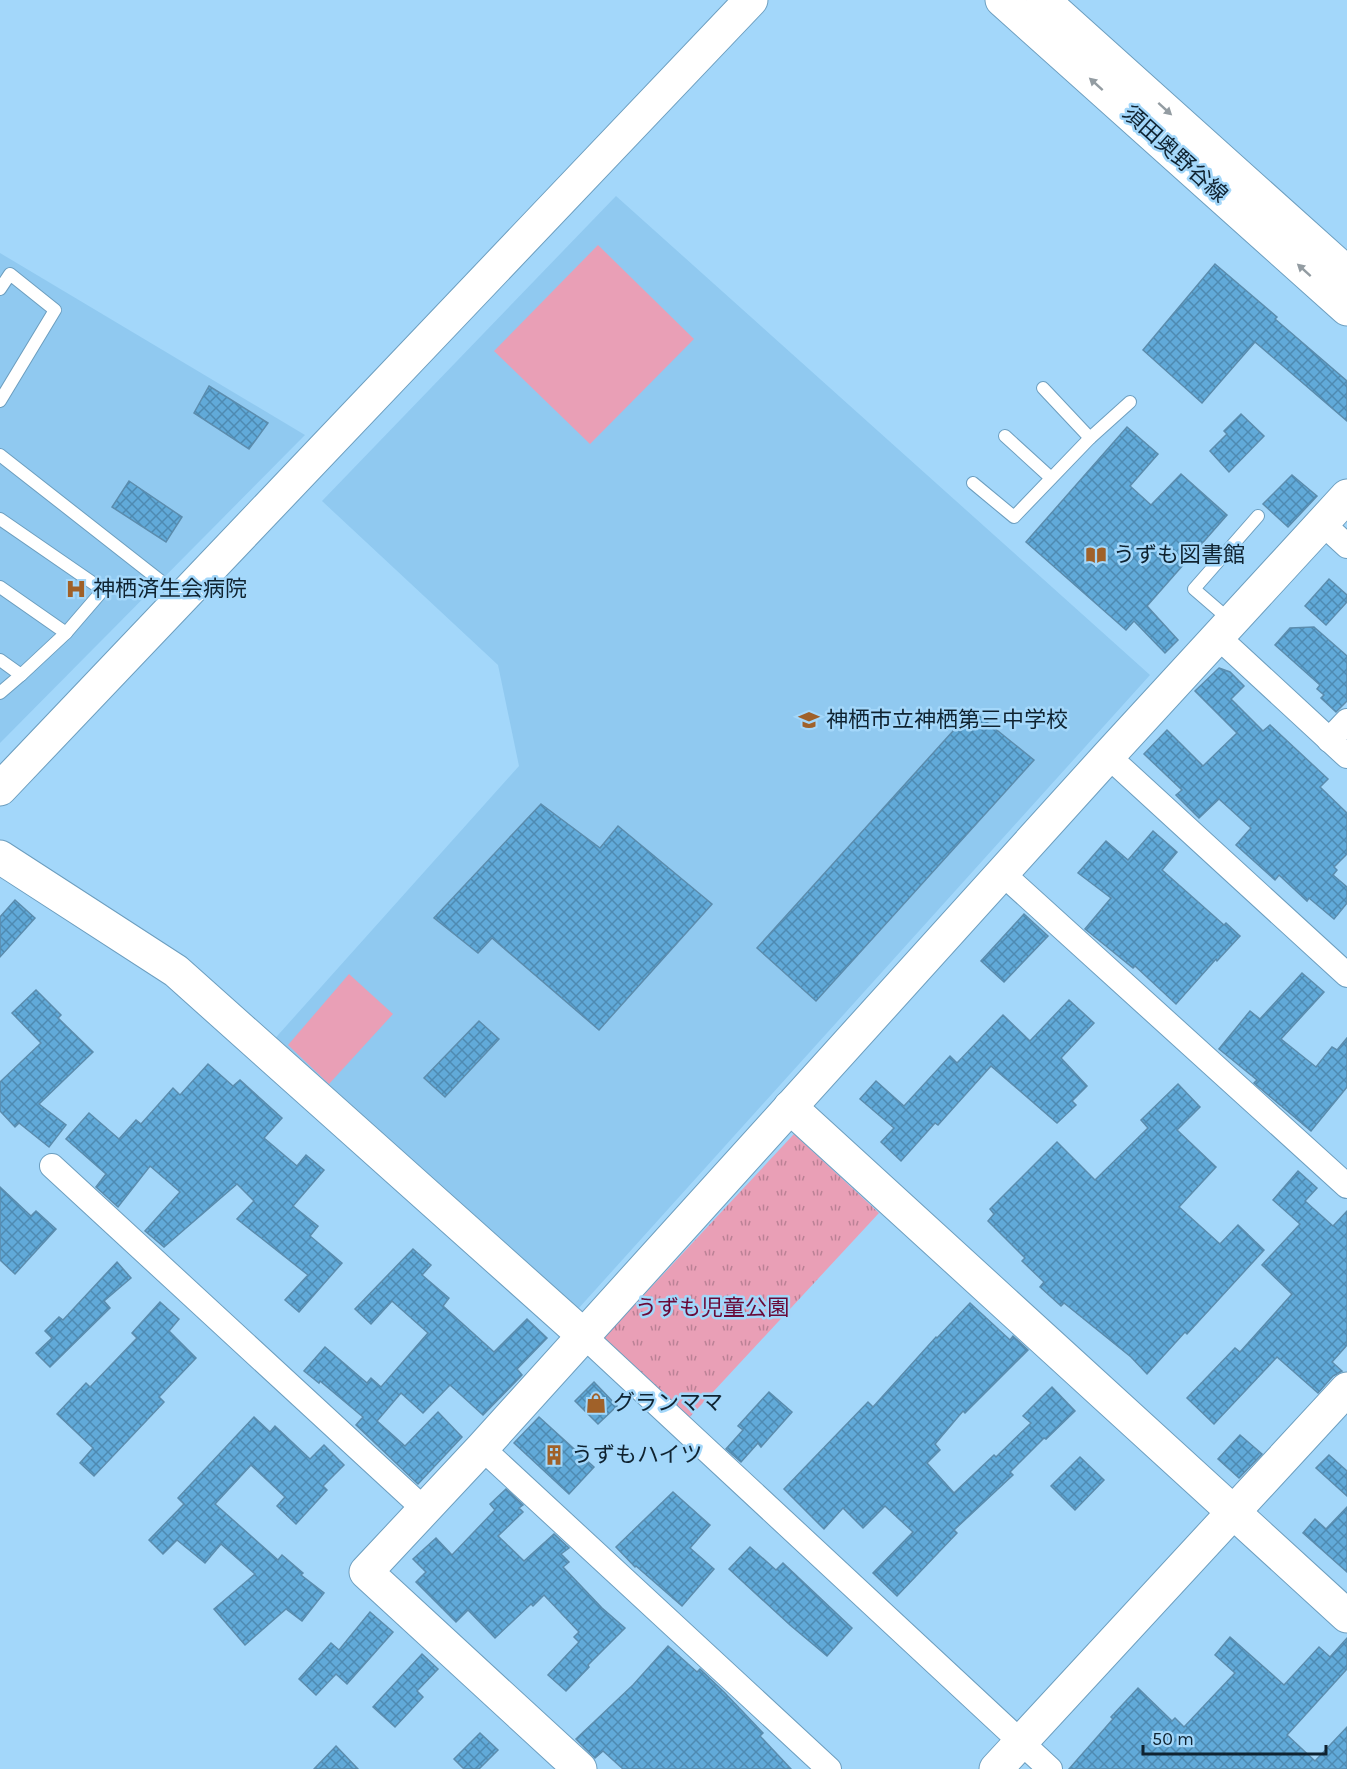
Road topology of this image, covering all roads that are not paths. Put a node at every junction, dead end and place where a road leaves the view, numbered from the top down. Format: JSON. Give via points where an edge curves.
{"nodes":[{"id":1,"x":751,"y":0,"type":"edge"},
{"id":2,"x":1002,"y":0,"type":"edge"},
{"id":3,"x":1043,"y":0,"type":"edge"},
{"id":4,"x":5,"y":271,"type":"edge"},
{"id":5,"x":1347,"y":273,"type":"edge"},
{"id":6,"x":0,"y":289,"type":"edge"},
{"id":7,"x":1347,"y":309,"type":"edge"},
{"id":8,"x":1042,"y":388,"type":"dead end"},
{"id":9,"x":0,"y":400,"type":"edge"},
{"id":10,"x":1130,"y":402,"type":"dead end"},
{"id":11,"x":1005,"y":436,"type":"dead end"},
{"id":12,"x":1090,"y":438,"type":"junction"},
{"id":13,"x":0,"y":455,"type":"edge"},
{"id":14,"x":1051,"y":478,"type":"junction"},
{"id":15,"x":973,"y":483,"type":"dead end"},
{"id":16,"x":1347,"y":496,"type":"edge"},
{"id":17,"x":1258,"y":516,"type":"dead end"},
{"id":18,"x":0,"y":519,"type":"edge"},
{"id":19,"x":1322,"y":523,"type":"junction"},
{"id":20,"x":1347,"y":546,"type":"edge"},
{"id":21,"x":0,"y":587,"type":"edge"},
{"id":22,"x":182,"y":598,"type":"junction"},
{"id":23,"x":1224,"y":629,"type":"junction"},
{"id":24,"x":66,"y":633,"type":"junction"},
{"id":25,"x":0,"y":660,"type":"edge"},
{"id":26,"x":21,"y":675,"type":"junction"},
{"id":27,"x":0,"y":693,"type":"edge"},
{"id":28,"x":1347,"y":721,"type":"edge"},
{"id":29,"x":1329,"y":740,"type":"junction"},
{"id":30,"x":1108,"y":756,"type":"junction"},
{"id":31,"x":1347,"y":756,"type":"edge"},
{"id":32,"x":0,"y":789,"type":"edge"},
{"id":33,"x":0,"y":857,"type":"edge"},
{"id":34,"x":1002,"y":874,"type":"junction"},
{"id":35,"x":1347,"y":975,"type":"edge"},
{"id":36,"x":790,"y":1107,"type":"junction"},
{"id":37,"x":52,"y":1166,"type":"dead end"},
{"id":38,"x":1347,"y":1186,"type":"edge"},
{"id":39,"x":583,"y":1335,"type":"junction"},
{"id":40,"x":1347,"y":1389,"type":"edge"},
{"id":41,"x":482,"y":1448,"type":"junction"},
{"id":42,"x":424,"y":1509,"type":"junction"},
{"id":43,"x":1234,"y":1513,"type":"junction"},
{"id":44,"x":1347,"y":1616,"type":"edge"},
{"id":45,"x":1019,"y":1743,"type":"junction"},
{"id":46,"x":580,"y":1769,"type":"edge"},
{"id":47,"x":829,"y":1769,"type":"edge"},
{"id":48,"x":996,"y":1769,"type":"edge"},
{"id":49,"x":1050,"y":1769,"type":"edge"}],
"edges":[{"from":1,"to":22,"type":"street"},
{"from":7,"to":2,"type":"street","name":"須田奥野谷線","one_way":true},
{"from":3,"to":5,"type":"street","name":"須田奥野谷線","one_way":true},
{"from":4,"to":6,"type":"lane"},
{"from":4,"to":9,"type":"lane","via":[[55,310]]},
{"from":8,"to":12,"type":"lane"},
{"from":10,"to":12,"type":"lane"},
{"from":11,"to":14,"type":"lane"},
{"from":12,"to":14,"type":"lane"},
{"from":13,"to":22,"type":"lane"},
{"from":14,"to":15,"type":"lane","via":[[1014,517]]},
{"from":16,"to":19,"type":"street"},
{"from":17,"to":23,"type":"lane","via":[[1194,590]]},
{"from":18,"to":24,"type":"lane","via":[[103,590]]},
{"from":19,"to":20,"type":"street"},
{"from":19,"to":23,"type":"street"},
{"from":21,"to":24,"type":"lane"},
{"from":22,"to":32,"type":"street"},
{"from":23,"to":29,"type":"street"},
{"from":23,"to":30,"type":"street"},
{"from":24,"to":26,"type":"lane"},
{"from":25,"to":26,"type":"lane"},
{"from":26,"to":27,"type":"lane"},
{"from":28,"to":29,"type":"street"},
{"from":29,"to":31,"type":"street"},
{"from":30,"to":34,"type":"street"},
{"from":30,"to":35,"type":"street"},
{"from":33,"to":39,"type":"street","via":[[176,971]]},
{"from":34,"to":36,"type":"street"},
{"from":34,"to":38,"type":"street"},
{"from":36,"to":39,"type":"street"},
{"from":36,"to":43,"type":"street"},
{"from":37,"to":42,"type":"street"},
{"from":39,"to":41,"type":"street"},
{"from":39,"to":45,"type":"street"},
{"from":40,"to":43,"type":"street"},
{"from":41,"to":42,"type":"street"},
{"from":41,"to":47,"type":"street"},
{"from":42,"to":46,"type":"street","via":[[366,1572]]},
{"from":43,"to":44,"type":"street"},
{"from":43,"to":45,"type":"street"},
{"from":45,"to":48,"type":"street"},
{"from":45,"to":49,"type":"street"}]}
